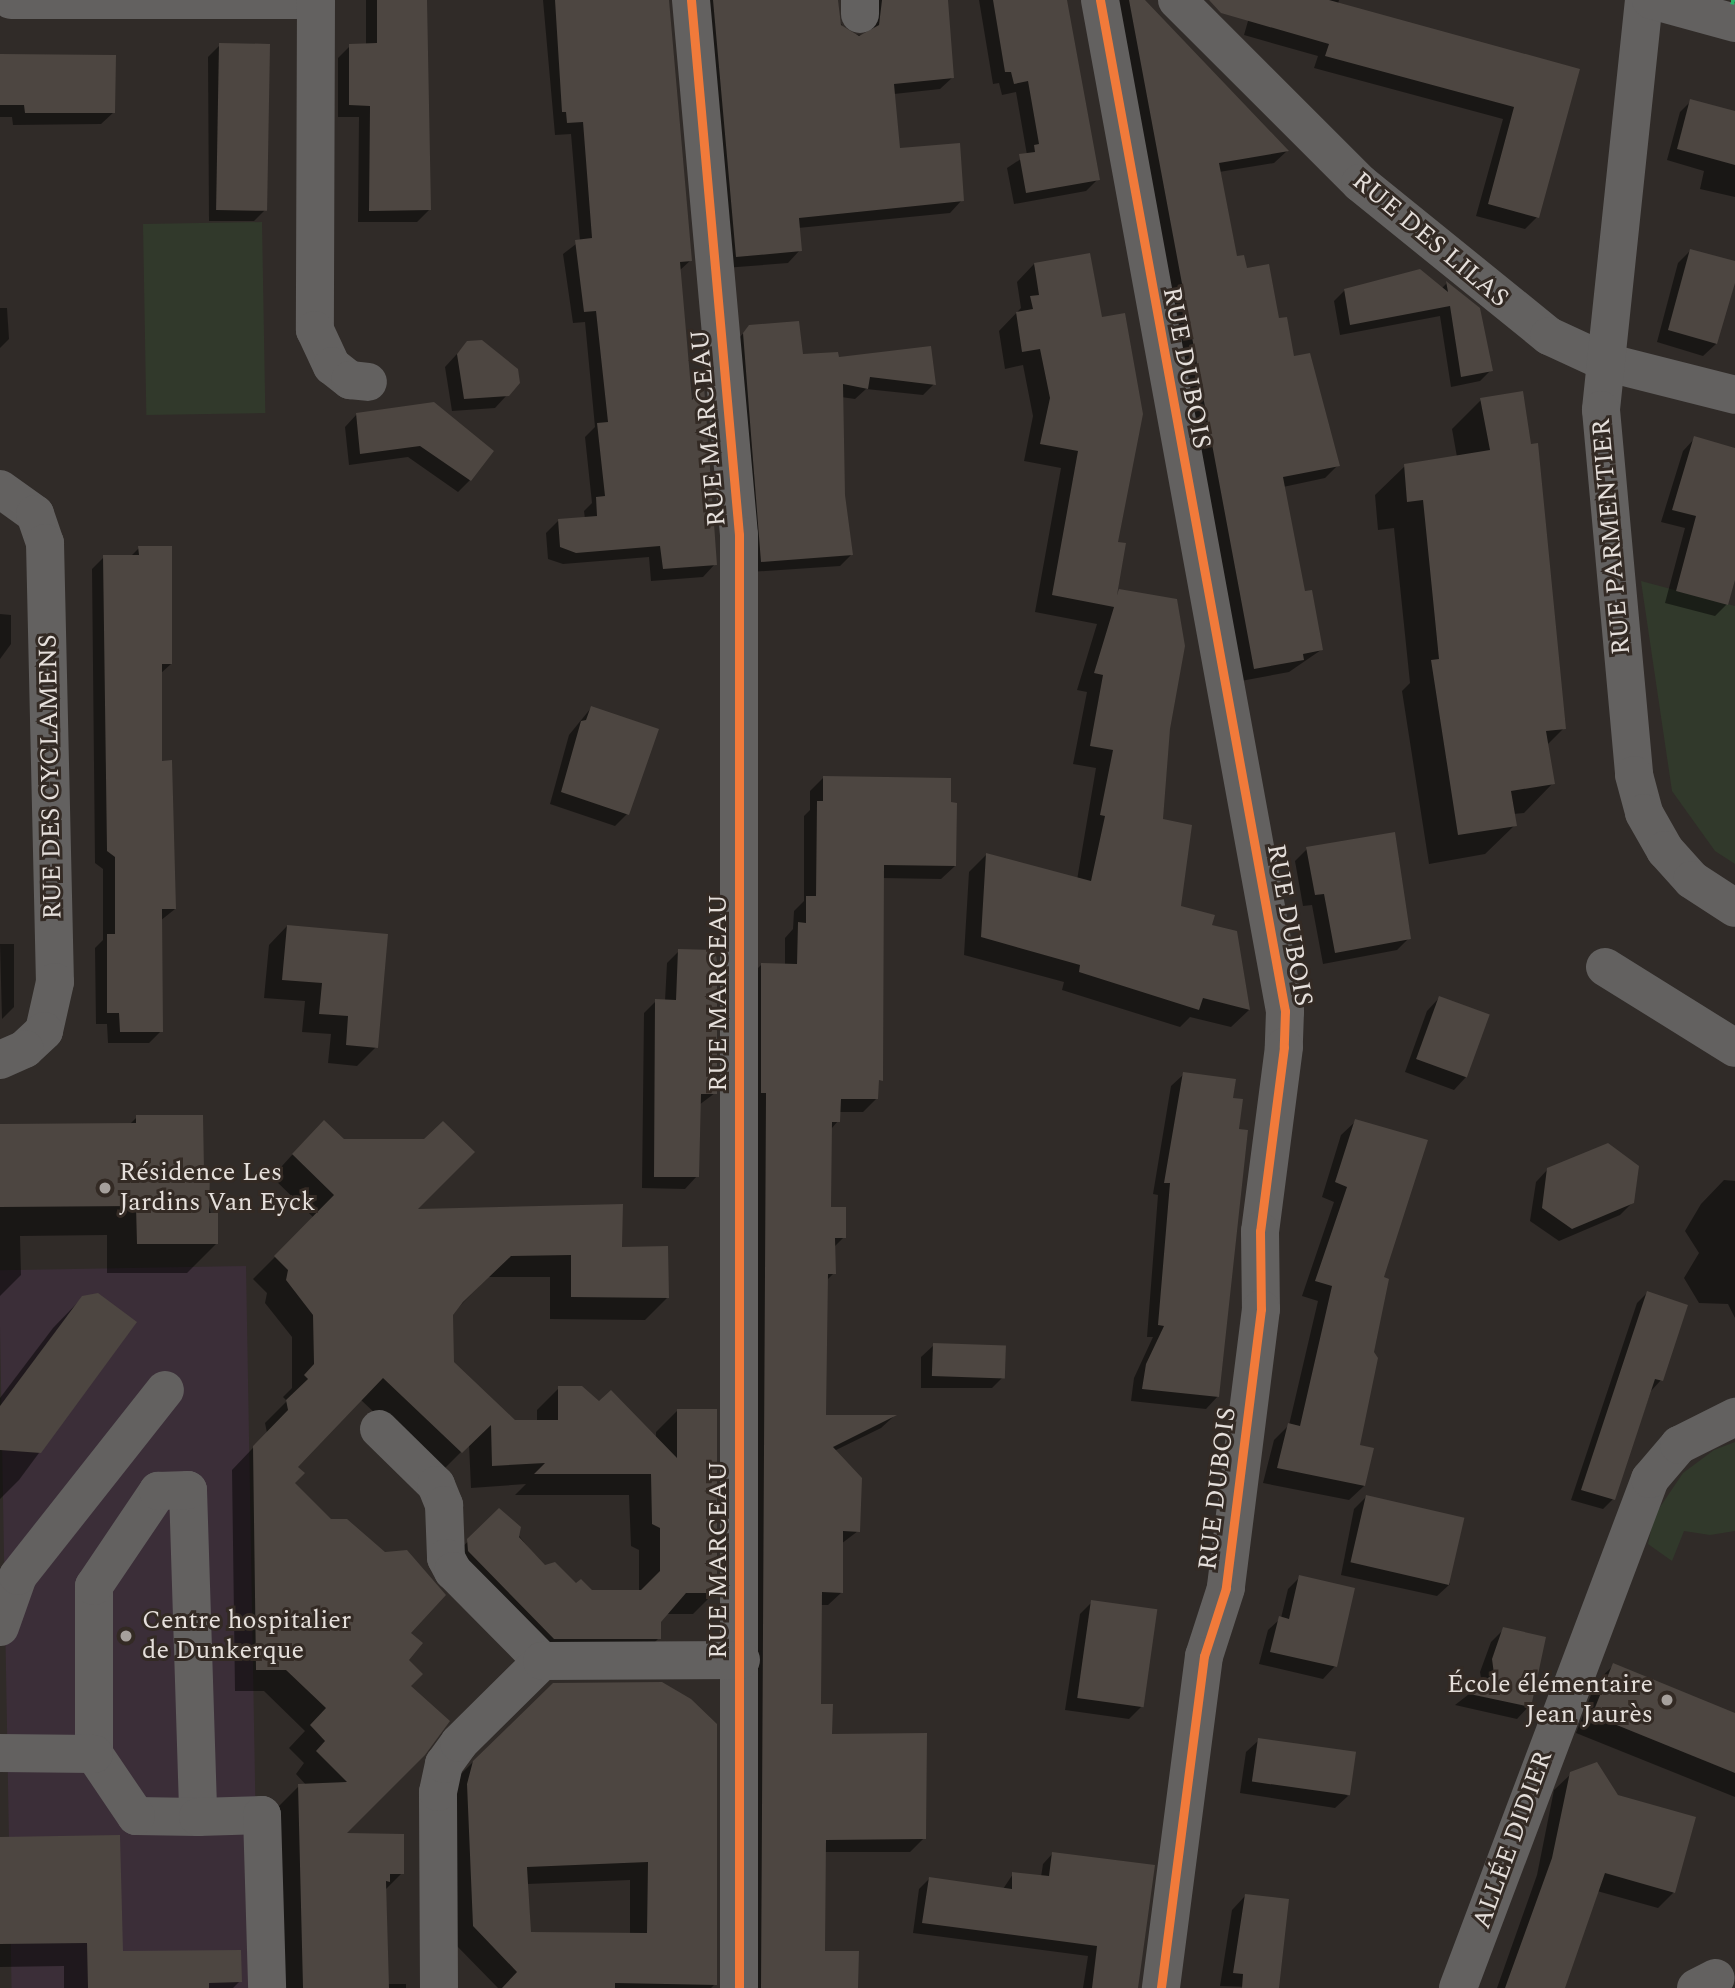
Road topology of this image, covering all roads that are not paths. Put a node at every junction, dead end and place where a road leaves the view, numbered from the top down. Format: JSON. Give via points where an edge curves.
{"nodes":[{"id":1,"x":11,"y":0,"type":"edge"},
{"id":2,"x":316,"y":0,"type":"edge"},
{"id":3,"x":691,"y":0,"type":"edge"},
{"id":4,"x":1100,"y":0,"type":"edge"},
{"id":5,"x":1177,"y":0,"type":"edge"},
{"id":6,"x":1644,"y":0,"type":"edge"},
{"id":7,"x":1651,"y":0,"type":"edge"},
{"id":8,"x":1735,"y":23,"type":"edge"},
{"id":9,"x":1605,"y":362,"type":"junction"},
{"id":10,"x":368,"y":382,"type":"dead end"},
{"id":11,"x":1735,"y":395,"type":"edge"},
{"id":12,"x":0,"y":489,"type":"edge"},
{"id":13,"x":1735,"y":908,"type":"edge"},
{"id":14,"x":1605,"y":967,"type":"dead end"},
{"id":15,"x":1735,"y":1048,"type":"edge"},
{"id":16,"x":0,"y":1060,"type":"edge"},
{"id":17,"x":165,"y":1390,"type":"dead end"},
{"id":18,"x":1735,"y":1417,"type":"edge"},
{"id":19,"x":379,"y":1429,"type":"dead end"},
{"id":20,"x":0,"y":1627,"type":"edge"},
{"id":21,"x":741,"y":1660,"type":"junction"},
{"id":22,"x":542,"y":1661,"type":"junction"},
{"id":23,"x":0,"y":1753,"type":"edge"},
{"id":24,"x":94,"y":1754,"type":"junction"},
{"id":25,"x":198,"y":1816,"type":"junction"},
{"id":26,"x":267,"y":1988,"type":"edge"},
{"id":27,"x":439,"y":1988,"type":"edge"},
{"id":28,"x":739,"y":1988,"type":"edge"},
{"id":29,"x":1161,"y":1988,"type":"edge"},
{"id":30,"x":1458,"y":1988,"type":"edge"}],
"edges":[{"from":1,"to":2,"type":"street"},
{"from":2,"to":10,"type":"street","via":[[315,330],[342,376]]},
{"from":3,"to":21,"type":"street","name":"RUE MARCEAU","via":[[739,535]]},
{"from":4,"to":29,"type":"street","name":"RUE DUBOIS","via":[[1284,1011],[1284,1047],[1260,1231],[1262,1292],[1226,1588],[1202,1672]]},
{"from":5,"to":9,"type":"street","name":"RUE DES LILAS","via":[[1382,202],[1549,336]]},
{"from":6,"to":9,"type":"street","name":"RUE PARMENTIER"},
{"from":7,"to":8,"type":"street"},
{"from":9,"to":11,"type":"street","name":"RUE DES LILAS"},
{"from":9,"to":13,"type":"street","name":"RUE PARMENTIER","via":[[1601,447],[1637,792],[1652,831],[1678,865],[1710,894]]},
{"from":12,"to":16,"type":"street","name":"RUE DES CYCLAMENS","via":[[35,514],[44,543],[55,982],[44,1031],[25,1049]]},
{"from":14,"to":15,"type":"street"},
{"from":17,"to":20,"type":"street","via":[[18,1576]]},
{"from":18,"to":30,"type":"street","name":"ALLÉE DIDIER","via":[[1679,1445],[1650,1479]]},
{"from":19,"to":22,"type":"street","via":[[436,1485],[444,1505],[446,1558],[453,1571]]},
{"from":21,"to":22,"type":"street"},
{"from":21,"to":28,"type":"street","name":"RUE MARCEAU"},
{"from":22,"to":27,"type":"street","via":[[459,1743],[444,1764],[438,1793]]},
{"from":23,"to":24,"type":"street"},
{"from":24,"to":25,"type":"street","via":[[136,1816]]},
{"from":24,"to":25,"type":"street","via":[[94,1586],[158,1491],[188,1490]]},
{"from":25,"to":26,"type":"street","via":[[262,1815]]}]}
